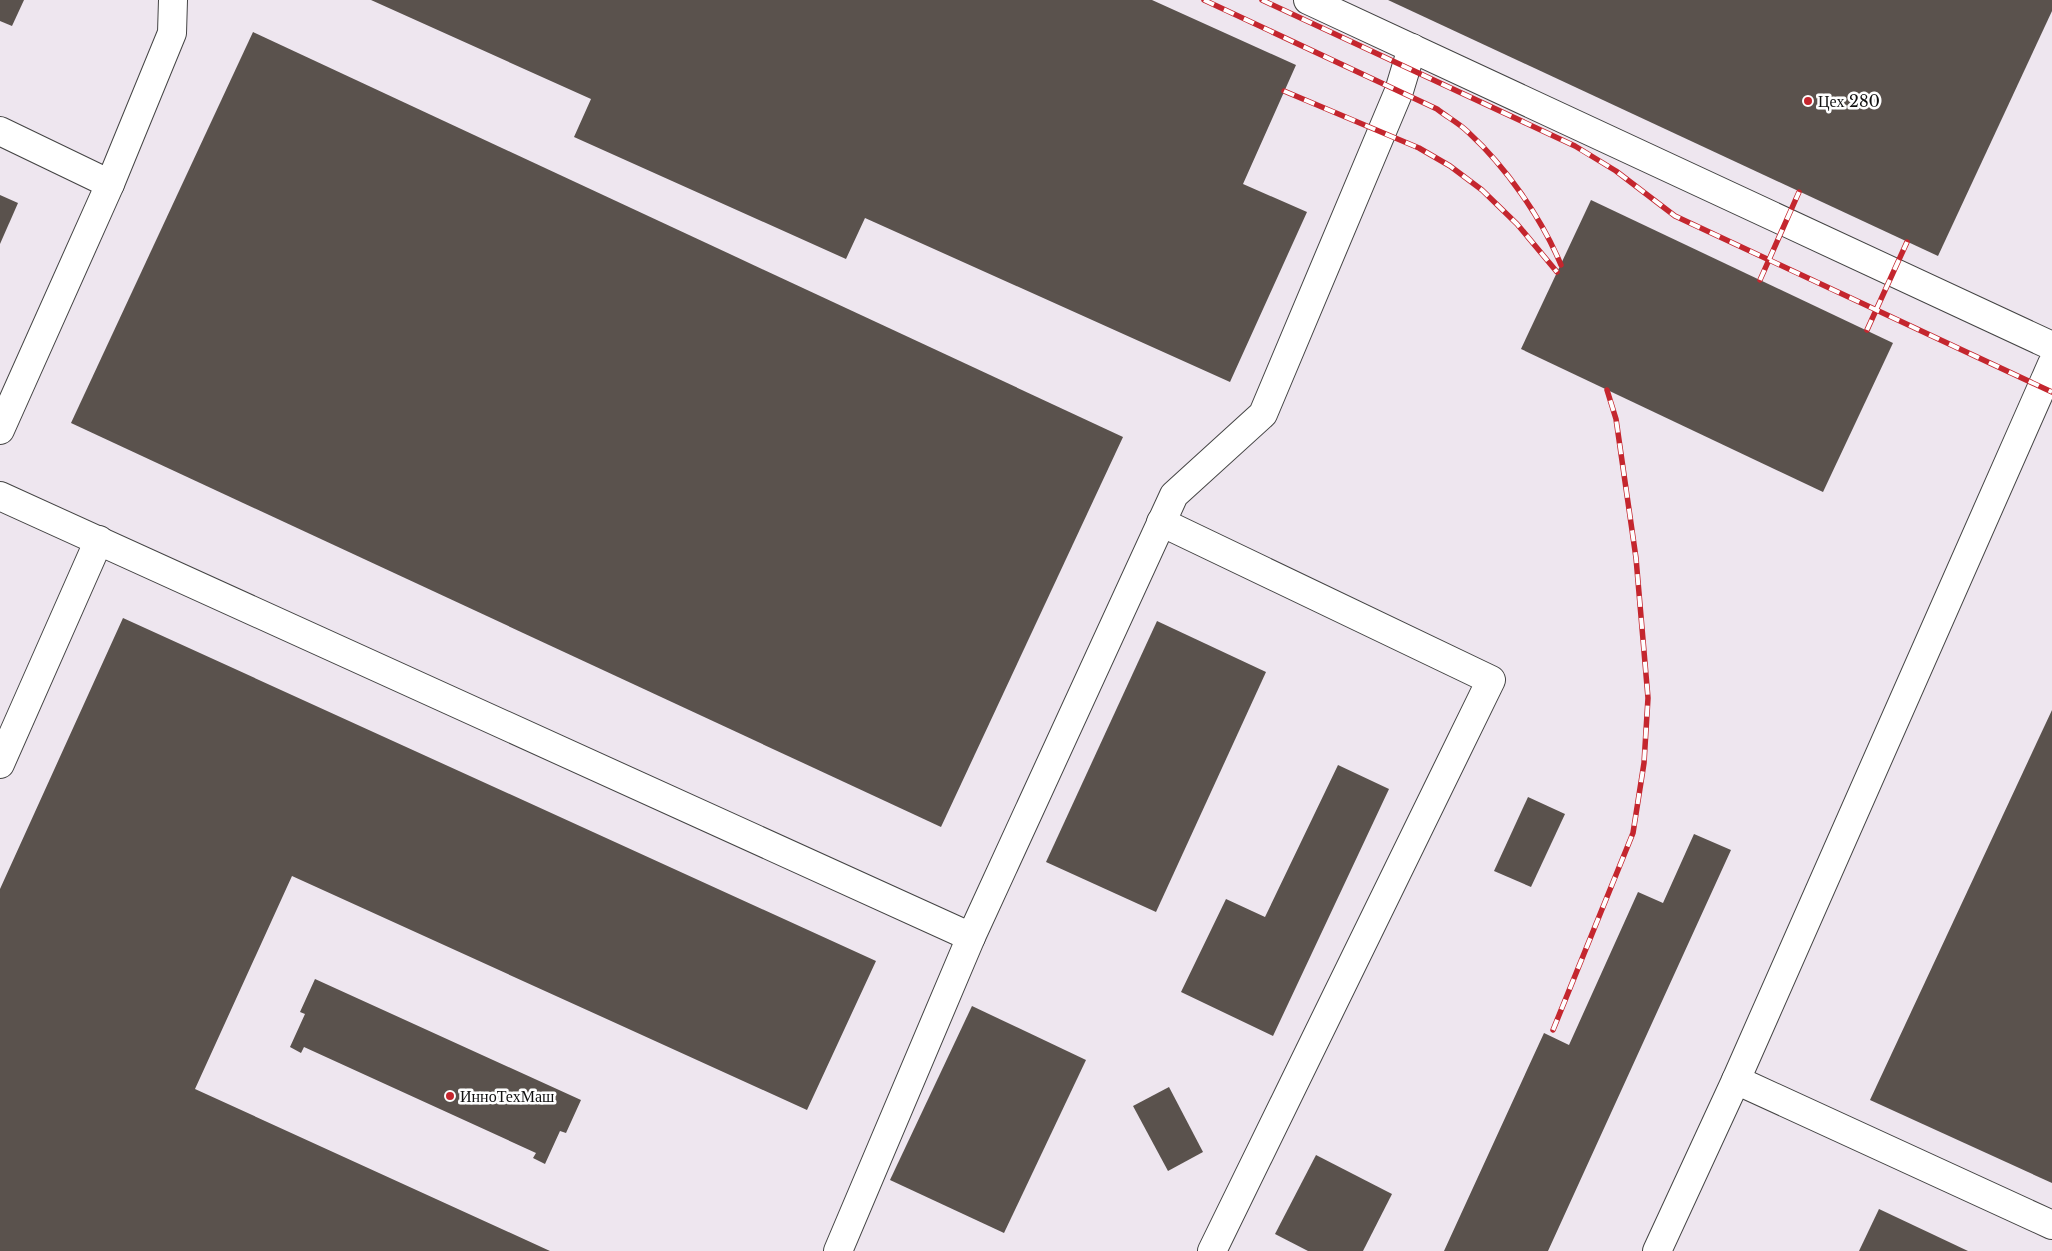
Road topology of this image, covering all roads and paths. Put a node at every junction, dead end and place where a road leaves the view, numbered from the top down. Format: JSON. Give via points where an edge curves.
{"nodes":[{"id":1,"x":173,"y":0,"type":"edge"},
{"id":2,"x":1308,"y":0,"type":"edge"},
{"id":3,"x":1412,"y":48,"type":"junction"},
{"id":4,"x":0,"y":131,"type":"edge"},
{"id":5,"x":110,"y":184,"type":"junction"},
{"id":6,"x":2052,"y":346,"type":"edge"},
{"id":7,"x":2052,"y":364,"type":"edge"},
{"id":8,"x":0,"y":430,"type":"edge"},
{"id":9,"x":0,"y":496,"type":"edge"},
{"id":10,"x":1162,"y":522,"type":"junction"},
{"id":11,"x":99,"y":540,"type":"junction"},
{"id":12,"x":0,"y":764,"type":"edge"},
{"id":13,"x":971,"y":937,"type":"junction"},
{"id":14,"x":1736,"y":1080,"type":"junction"},
{"id":15,"x":2052,"y":1225,"type":"edge"},
{"id":16,"x":838,"y":1251,"type":"edge"},
{"id":17,"x":1212,"y":1251,"type":"edge"},
{"id":18,"x":1656,"y":1251,"type":"edge"}],
"edges":[{"from":1,"to":5,"type":"lane","via":[[172,33]]},
{"from":2,"to":3,"type":"lane"},
{"from":3,"to":6,"type":"lane"},
{"from":3,"to":10,"type":"lane","via":[[1399,91],[1263,414],[1174,495]]},
{"from":4,"to":5,"type":"lane"},
{"from":5,"to":8,"type":"lane"},
{"from":7,"to":14,"type":"lane"},
{"from":9,"to":11,"type":"lane"},
{"from":10,"to":13,"type":"lane"},
{"from":10,"to":17,"type":"lane","via":[[1491,680]]},
{"from":11,"to":12,"type":"lane"},
{"from":11,"to":13,"type":"lane"},
{"from":13,"to":16,"type":"lane"},
{"from":14,"to":15,"type":"lane"},
{"from":14,"to":18,"type":"lane"}]}
